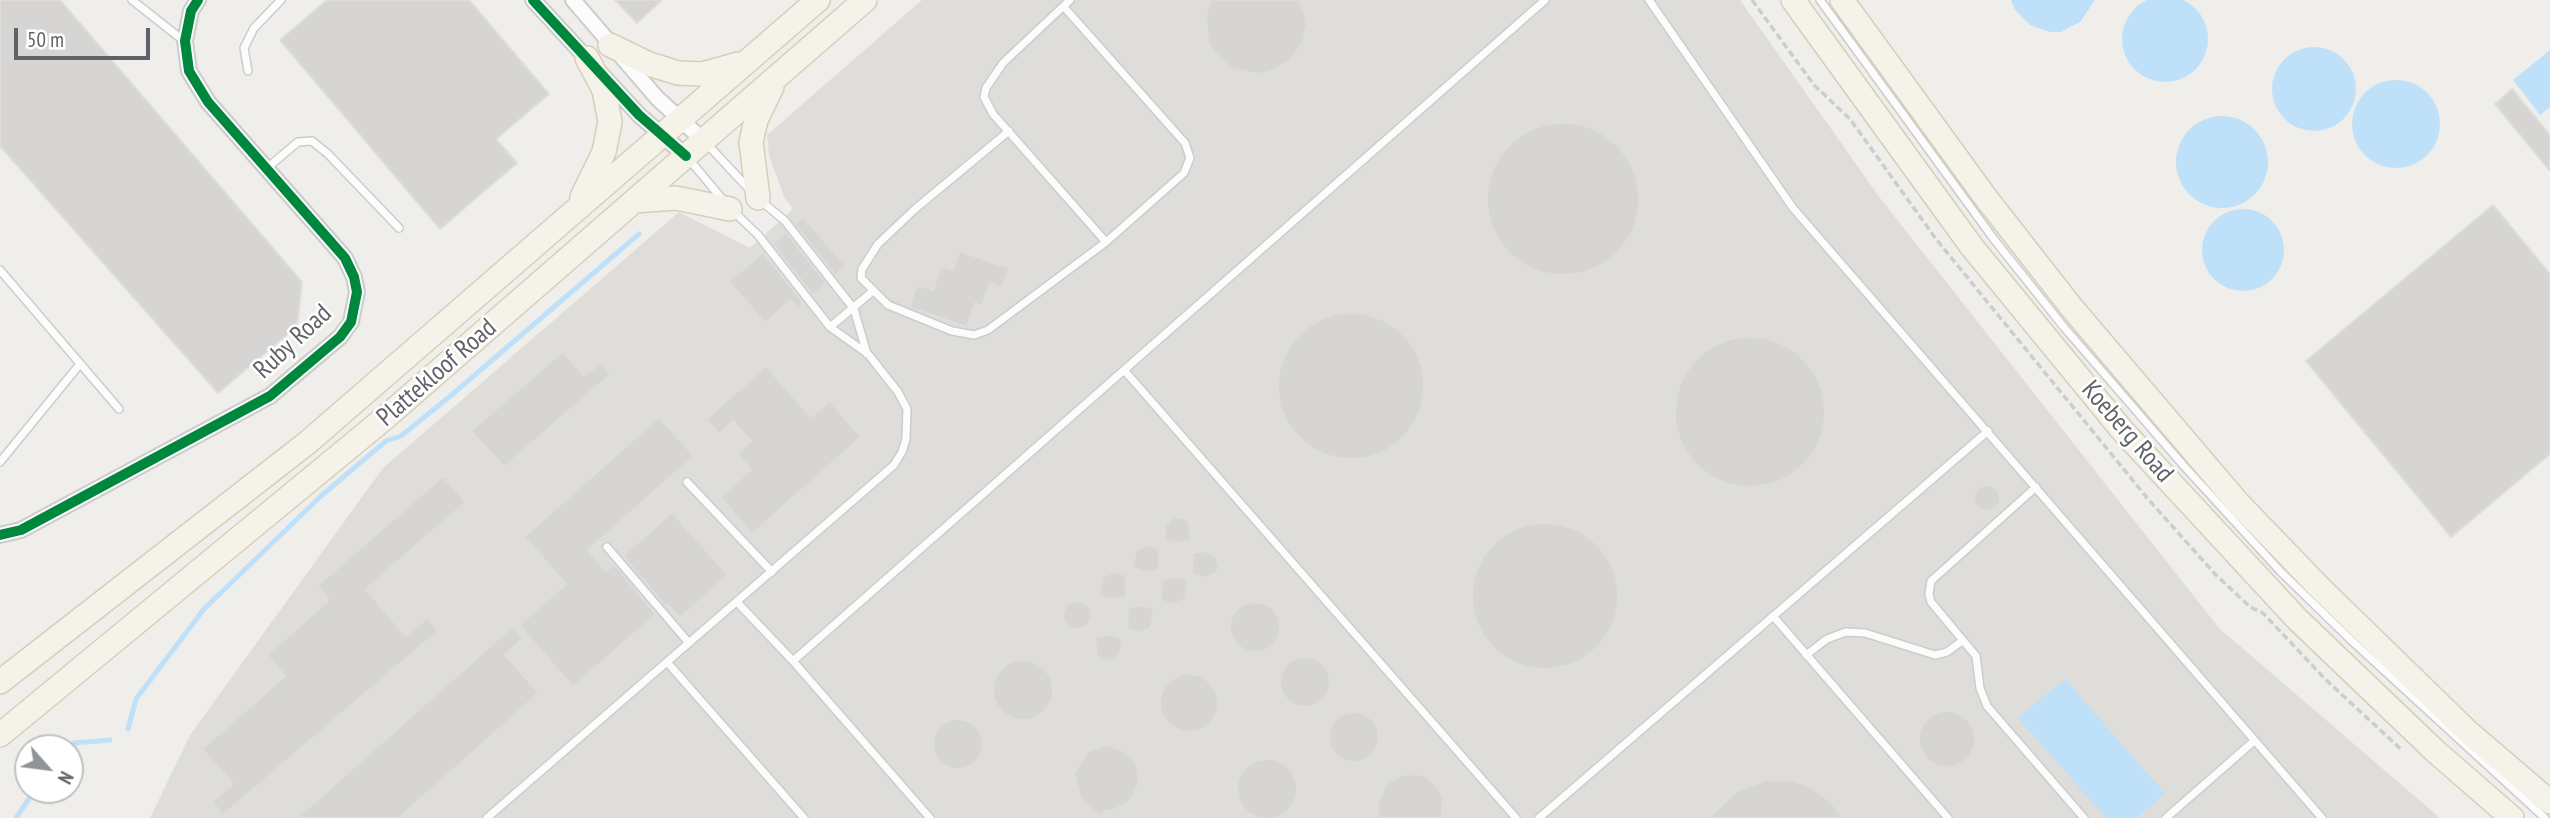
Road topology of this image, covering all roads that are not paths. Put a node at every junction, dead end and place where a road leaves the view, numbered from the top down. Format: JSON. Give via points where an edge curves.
{"nodes":[{"id":1,"x":132,"y":0,"type":"edge"},
{"id":2,"x":198,"y":0,"type":"edge"},
{"id":3,"x":281,"y":0,"type":"edge"},
{"id":4,"x":533,"y":0,"type":"edge"},
{"id":5,"x":573,"y":0,"type":"edge"},
{"id":6,"x":818,"y":0,"type":"edge"},
{"id":7,"x":866,"y":0,"type":"edge"},
{"id":8,"x":1070,"y":0,"type":"edge"},
{"id":9,"x":1545,"y":0,"type":"edge"},
{"id":10,"x":1649,"y":0,"type":"edge"},
{"id":11,"x":1793,"y":0,"type":"edge"},
{"id":12,"x":1820,"y":0,"type":"edge"},
{"id":13,"x":1842,"y":0,"type":"edge"},
{"id":14,"x":1063,"y":7,"type":"junction"},
{"id":15,"x":184,"y":41,"type":"junction"},
{"id":16,"x":610,"y":45,"type":"junction"},
{"id":17,"x":587,"y":58,"type":"junction"},
{"id":18,"x":748,"y":61,"type":"junction"},
{"id":19,"x":248,"y":71,"type":"dead end"},
{"id":20,"x":781,"y":73,"type":"junction"},
{"id":21,"x":681,"y":119,"type":"junction"},
{"id":22,"x":1009,"y":131,"type":"junction"},
{"id":23,"x":662,"y":135,"type":"junction"},
{"id":24,"x":704,"y":141,"type":"junction"},
{"id":25,"x":686,"y":156,"type":"junction"},
{"id":26,"x":266,"y":169,"type":"junction"},
{"id":27,"x":758,"y":198,"type":"junction"},
{"id":28,"x":634,"y":201,"type":"junction"},
{"id":29,"x":575,"y":209,"type":"junction"},
{"id":30,"x":730,"y":209,"type":"junction"},
{"id":31,"x":399,"y":228,"type":"dead end"},
{"id":32,"x":1106,"y":242,"type":"junction"},
{"id":33,"x":0,"y":270,"type":"edge"},
{"id":34,"x":873,"y":291,"type":"junction"},
{"id":35,"x":854,"y":309,"type":"junction"},
{"id":36,"x":830,"y":327,"type":"junction"},
{"id":37,"x":867,"y":354,"type":"junction"},
{"id":38,"x":80,"y":364,"type":"junction"},
{"id":39,"x":1124,"y":370,"type":"junction"},
{"id":40,"x":119,"y":409,"type":"dead end"},
{"id":41,"x":1988,"y":431,"type":"junction"},
{"id":42,"x":0,"y":463,"type":"edge"},
{"id":43,"x":687,"y":482,"type":"dead end"},
{"id":44,"x":2036,"y":487,"type":"junction"},
{"id":45,"x":0,"y":534,"type":"edge"},
{"id":46,"x":607,"y":547,"type":"dead end"},
{"id":47,"x":772,"y":572,"type":"junction"},
{"id":48,"x":737,"y":602,"type":"junction"},
{"id":49,"x":1773,"y":616,"type":"junction"},
{"id":50,"x":1962,"y":641,"type":"junction"},
{"id":51,"x":689,"y":643,"type":"junction"},
{"id":52,"x":1806,"y":655,"type":"junction"},
{"id":53,"x":793,"y":661,"type":"junction"},
{"id":54,"x":667,"y":662,"type":"junction"},
{"id":55,"x":0,"y":682,"type":"edge"},
{"id":56,"x":0,"y":735,"type":"edge"},
{"id":57,"x":2254,"y":741,"type":"junction"},
{"id":58,"x":2550,"y":802,"type":"edge"},
{"id":59,"x":486,"y":818,"type":"edge"},
{"id":60,"x":804,"y":818,"type":"edge"},
{"id":61,"x":930,"y":818,"type":"edge"},
{"id":62,"x":1516,"y":818,"type":"edge"},
{"id":63,"x":1539,"y":818,"type":"edge"},
{"id":64,"x":1948,"y":818,"type":"edge"},
{"id":65,"x":2084,"y":818,"type":"edge"},
{"id":66,"x":2166,"y":818,"type":"edge"},
{"id":67,"x":2322,"y":818,"type":"edge"},
{"id":68,"x":2512,"y":818,"type":"edge"},
{"id":69,"x":2544,"y":818,"type":"edge"}],
"edges":[{"from":1,"to":15,"type":"lane"},
{"from":2,"to":15,"type":"street"},
{"from":3,"to":19,"type":"lane","via":[[259,22],[244,48]]},
{"from":4,"to":17,"type":"street"},
{"from":5,"to":16,"type":"street"},
{"from":6,"to":18,"type":"main road","name":"Plattekloof Road"},
{"from":7,"to":20,"type":"main road","name":"Plattekloof Road"},
{"from":8,"to":14,"type":"lane"},
{"from":9,"to":39,"type":"lane"},
{"from":10,"to":41,"type":"lane","via":[[1793,208]]},
{"from":11,"to":68,"type":"main road","name":"Koeberg Road","via":[[1972,247],[2122,430],[2297,619]]},
{"from":12,"to":69,"type":"lane","via":[[1993,238],[2183,466],[2325,615]]},
{"from":13,"to":58,"type":"main road","name":"Koeberg Road","via":[[1994,209],[2238,503],[2468,732]]},
{"from":14,"to":22,"type":"lane","via":[[1003,63],[986,88],[988,106]]},
{"from":14,"to":32,"type":"lane","via":[[1189,150],[1184,173]]},
{"from":15,"to":26,"type":"street","name":"Ruby Road","via":[[197,85]]},
{"from":16,"to":18,"type":"main road","via":[[649,64],[686,74],[714,72]]},
{"from":16,"to":21,"type":"street"},
{"from":17,"to":23,"type":"street"},
{"from":17,"to":29,"type":"main road","via":[[604,90],[609,127],[598,168]]},
{"from":18,"to":21,"type":"main road","name":"Plattekloof Road"},
{"from":20,"to":24,"type":"main road","name":"Plattekloof Road"},
{"from":20,"to":27,"type":"main road","via":[[753,132],[751,159]]},
{"from":21,"to":23,"type":"main road","name":"Plattekloof Road"},
{"from":21,"to":24,"type":"street"},
{"from":22,"to":32,"type":"lane"},
{"from":22,"to":34,"type":"lane","via":[[878,244],[860,273]]},
{"from":23,"to":25,"type":"street"},
{"from":23,"to":29,"type":"main road","name":"Plattekloof Road"},
{"from":24,"to":25,"type":"main road","name":"Plattekloof Road"},
{"from":24,"to":27,"type":"lane"},
{"from":25,"to":28,"type":"main road","name":"Plattekloof Road"},
{"from":25,"to":30,"type":"lane"},
{"from":26,"to":31,"type":"lane","via":[[298,142],[312,141]]},
{"from":26,"to":45,"type":"street","name":"Ruby Road","via":[[345,258],[355,277],[355,310],[341,337],[270,396],[21,530]]},
{"from":27,"to":35,"type":"lane","via":[[785,221]]},
{"from":28,"to":30,"type":"main road","via":[[676,198]]},
{"from":28,"to":56,"type":"main road","name":"Plattekloof Road","via":[[386,417]]},
{"from":29,"to":55,"type":"main road","name":"Plattekloof Road","via":[[307,443]]},
{"from":30,"to":36,"type":"lane","via":[[758,235]]},
{"from":32,"to":34,"type":"lane","via":[[982,333],[967,335],[900,312]]},
{"from":33,"to":38,"type":"lane"},
{"from":34,"to":35,"type":"lane"},
{"from":35,"to":36,"type":"lane"},
{"from":35,"to":37,"type":"lane"},
{"from":36,"to":37,"type":"lane"},
{"from":37,"to":47,"type":"lane","via":[[907,409],[902,453],[894,466]]},
{"from":38,"to":40,"type":"lane"},
{"from":38,"to":42,"type":"lane"},
{"from":39,"to":53,"type":"lane"},
{"from":39,"to":62,"type":"lane"},
{"from":41,"to":44,"type":"lane"},
{"from":41,"to":49,"type":"lane"},
{"from":43,"to":47,"type":"lane"},
{"from":44,"to":50,"type":"lane","via":[[1931,580],[1931,602]]},
{"from":44,"to":57,"type":"lane"},
{"from":46,"to":51,"type":"lane"},
{"from":47,"to":48,"type":"lane"},
{"from":48,"to":51,"type":"lane"},
{"from":48,"to":53,"type":"lane"},
{"from":49,"to":52,"type":"lane"},
{"from":49,"to":63,"type":"lane"},
{"from":50,"to":52,"type":"lane","via":[[1935,655],[1846,632],[1826,639]]},
{"from":50,"to":65,"type":"lane","via":[[1979,663],[1980,688],[1987,706]]},
{"from":51,"to":54,"type":"lane"},
{"from":52,"to":64,"type":"lane"},
{"from":53,"to":61,"type":"lane"},
{"from":54,"to":59,"type":"lane"},
{"from":54,"to":60,"type":"lane"},
{"from":57,"to":66,"type":"lane"},
{"from":57,"to":67,"type":"lane"}]}
